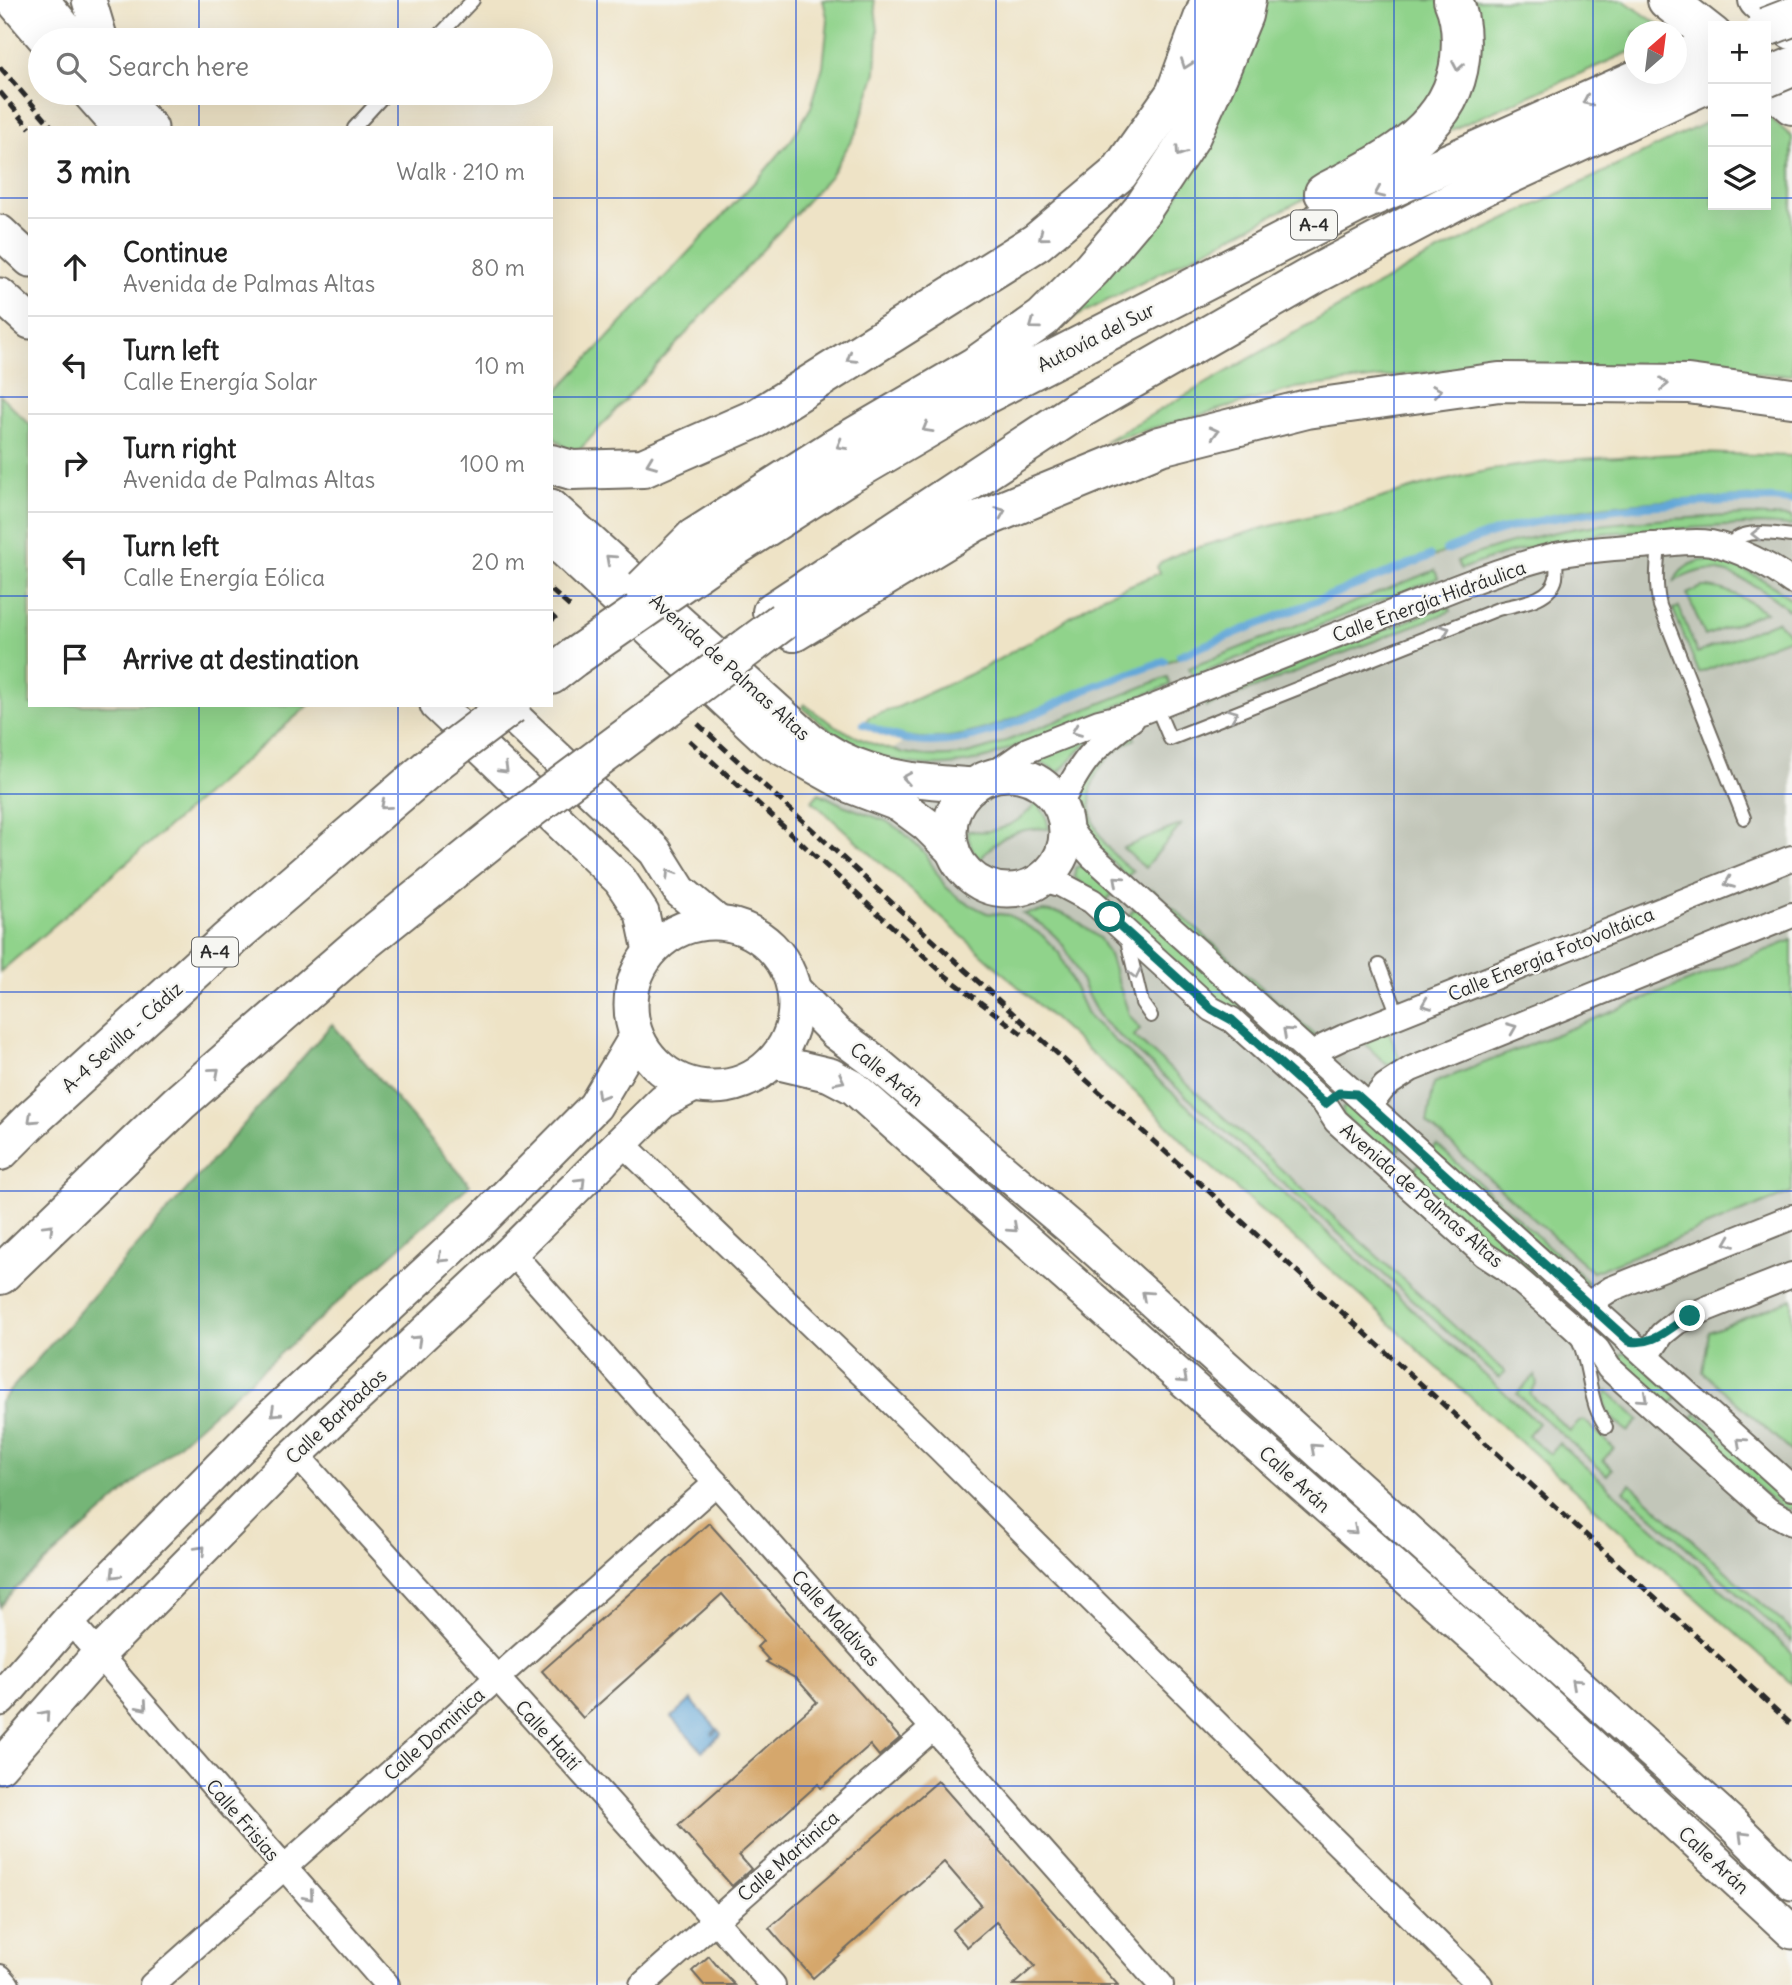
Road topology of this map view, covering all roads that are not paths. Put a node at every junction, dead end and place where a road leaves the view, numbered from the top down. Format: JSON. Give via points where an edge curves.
{"nodes":[{"id":1,"x":12,"y":0,"type":"edge"},
{"id":2,"x":42,"y":0,"type":"edge"},
{"id":3,"x":89,"y":0,"type":"edge"},
{"id":4,"x":473,"y":0,"type":"edge"},
{"id":5,"x":1210,"y":0,"type":"edge"},
{"id":6,"x":1246,"y":0,"type":"edge"},
{"id":7,"x":1452,"y":0,"type":"edge"},
{"id":8,"x":1667,"y":0,"type":"edge"},
{"id":9,"x":1697,"y":0,"type":"edge"},
{"id":10,"x":1758,"y":0,"type":"edge"},
{"id":11,"x":1792,"y":17,"type":"edge"},
{"id":12,"x":1720,"y":21,"type":"edge"},
{"id":13,"x":1771,"y":25,"type":"edge"},
{"id":14,"x":36,"y":28,"type":"edge"},
{"id":15,"x":65,"y":28,"type":"edge"},
{"id":16,"x":97,"y":28,"type":"edge"},
{"id":17,"x":446,"y":28,"type":"edge"},
{"id":18,"x":1792,"y":30,"type":"edge"},
{"id":19,"x":1792,"y":51,"type":"edge"},
{"id":20,"x":1701,"y":56,"type":"edge"},
{"id":21,"x":1771,"y":59,"type":"edge"},
{"id":22,"x":1771,"y":66,"type":"edge"},
{"id":23,"x":1792,"y":67,"type":"edge"},
{"id":24,"x":1771,"y":78,"type":"edge"},
{"id":25,"x":1626,"y":84,"type":"edge"},
{"id":26,"x":1770,"y":84,"type":"edge"},
{"id":27,"x":1792,"y":86,"type":"edge"},
{"id":28,"x":1708,"y":100,"type":"edge"},
{"id":29,"x":100,"y":105,"type":"edge"},
{"id":30,"x":129,"y":105,"type":"edge"},
{"id":31,"x":145,"y":105,"type":"edge"},
{"id":32,"x":375,"y":105,"type":"edge"},
{"id":33,"x":1792,"y":105,"type":"edge"},
{"id":34,"x":118,"y":126,"type":"edge"},
{"id":35,"x":149,"y":126,"type":"edge"},
{"id":36,"x":161,"y":126,"type":"edge"},
{"id":37,"x":356,"y":126,"type":"edge"},
{"id":38,"x":0,"y":232,"type":"edge"},
{"id":39,"x":28,"y":258,"type":"edge"},
{"id":40,"x":0,"y":295,"type":"edge"},
{"id":41,"x":28,"y":321,"type":"edge"},
{"id":42,"x":986,"y":394,"type":"junction"},
{"id":43,"x":1792,"y":398,"type":"edge"},
{"id":44,"x":553,"y":465,"type":"edge"},
{"id":45,"x":553,"y":508,"type":"edge"},
{"id":46,"x":1792,"y":536,"type":"edge"},
{"id":47,"x":553,"y":540,"type":"edge"},
{"id":48,"x":1659,"y":545,"type":"junction"},
{"id":49,"x":705,"y":549,"type":"junction"},
{"id":50,"x":1728,"y":549,"type":"junction"},
{"id":51,"x":1556,"y":555,"type":"junction"},
{"id":52,"x":1792,"y":582,"type":"edge"},
{"id":53,"x":783,"y":622,"type":"junction"},
{"id":54,"x":562,"y":667,"type":"edge"},
{"id":55,"x":439,"y":707,"type":"edge"},
{"id":56,"x":503,"y":707,"type":"edge"},
{"id":57,"x":508,"y":707,"type":"edge"},
{"id":58,"x":1149,"y":709,"type":"junction"},
{"id":59,"x":983,"y":780,"type":"junction"},
{"id":60,"x":1063,"y":813,"type":"junction"},
{"id":61,"x":1744,"y":818,"type":"dead end"},
{"id":62,"x":953,"y":851,"type":"junction"},
{"id":63,"x":1792,"y":858,"type":"edge"},
{"id":64,"x":1043,"y":879,"type":"junction"},
{"id":65,"x":1792,"y":915,"type":"edge"},
{"id":66,"x":717,"y":922,"type":"junction"},
{"id":67,"x":1124,"y":929,"type":"junction"},
{"id":68,"x":650,"y":951,"type":"junction"},
{"id":69,"x":1379,"y":965,"type":"dead end"},
{"id":70,"x":796,"y":992,"type":"junction"},
{"id":71,"x":1398,"y":1015,"type":"junction"},
{"id":72,"x":1151,"y":1016,"type":"dead end"},
{"id":73,"x":636,"y":1037,"type":"junction"},
{"id":74,"x":1313,"y":1055,"type":"junction"},
{"id":75,"x":775,"y":1062,"type":"junction"},
{"id":76,"x":692,"y":1086,"type":"junction"},
{"id":77,"x":1368,"y":1097,"type":"junction"},
{"id":78,"x":1325,"y":1104,"type":"junction"},
{"id":79,"x":621,"y":1142,"type":"junction"},
{"id":80,"x":0,"y":1151,"type":"edge"},
{"id":81,"x":1792,"y":1217,"type":"edge"},
{"id":82,"x":511,"y":1252,"type":"junction"},
{"id":83,"x":0,"y":1275,"type":"edge"},
{"id":84,"x":1792,"y":1275,"type":"edge"},
{"id":85,"x":1588,"y":1304,"type":"junction"},
{"id":86,"x":1572,"y":1326,"type":"junction"},
{"id":87,"x":1645,"y":1345,"type":"junction"},
{"id":88,"x":1597,"y":1349,"type":"junction"},
{"id":89,"x":1606,"y":1427,"type":"dead end"},
{"id":90,"x":296,"y":1454,"type":"junction"},
{"id":91,"x":716,"y":1483,"type":"junction"},
{"id":92,"x":1792,"y":1488,"type":"edge"},
{"id":93,"x":1792,"y":1523,"type":"edge"},
{"id":94,"x":69,"y":1620,"type":"junction"},
{"id":95,"x":98,"y":1655,"type":"junction"},
{"id":96,"x":497,"y":1678,"type":"junction"},
{"id":97,"x":0,"y":1699,"type":"edge"},
{"id":98,"x":933,"y":1728,"type":"junction"},
{"id":99,"x":0,"y":1766,"type":"edge"},
{"id":100,"x":284,"y":1868,"type":"junction"},
{"id":101,"x":1792,"y":1883,"type":"edge"},
{"id":102,"x":715,"y":1921,"type":"junction"},
{"id":103,"x":1792,"y":1932,"type":"edge"},
{"id":104,"x":0,"y":1977,"type":"edge"},
{"id":105,"x":1159,"y":1984,"type":"edge"},
{"id":106,"x":7,"y":1985,"type":"edge"},
{"id":107,"x":152,"y":1985,"type":"edge"},
{"id":108,"x":387,"y":1985,"type":"edge"},
{"id":109,"x":642,"y":1985,"type":"edge"},
{"id":110,"x":773,"y":1985,"type":"edge"},
{"id":111,"x":1480,"y":1985,"type":"edge"}],
"edges":[{"from":1,"to":14,"type":"street"},
{"from":2,"to":15,"type":"street"},
{"from":3,"to":16,"type":"street"},
{"from":4,"to":17,"type":"lane"},
{"from":5,"to":44,"type":"highway","one_way":true,"via":[[1175,94],[1119,173],[1037,242],[757,418],[643,468],[572,470]]},
{"from":6,"to":49,"type":"highway","one_way":true,"via":[[1191,136],[1142,210],[1044,318],[974,367],[832,450]]},
{"from":7,"to":42,"type":"highway","one_way":true,"via":[[1459,13],[1459,72],[1447,101],[1427,129],[1402,150],[1131,298]]},
{"from":8,"to":20,"type":"highway"},
{"from":9,"to":12,"type":"highway"},
{"from":10,"to":18,"type":"highway"},
{"from":11,"to":13,"type":"highway","bridge":true},
{"from":19,"to":21,"type":"highway"},
{"from":20,"to":53,"type":"highway","via":[[1482,187],[1314,275],[1077,410]]},
{"from":22,"to":27,"type":"highway"},
{"from":23,"to":24,"type":"highway","bridge":true},
{"from":25,"to":42,"type":"highway","name":"Autovía del Sur","number":"A-4","one_way":true,"via":[[1354,205]]},
{"from":26,"to":33,"type":"highway"},
{"from":28,"to":53,"type":"highway","via":[[1628,134],[1331,282],[1118,403]]},
{"from":29,"to":34,"type":"street"},
{"from":30,"to":35,"type":"street"},
{"from":31,"to":36,"type":"street"},
{"from":32,"to":37,"type":"lane"},
{"from":38,"to":39,"type":"street"},
{"from":40,"to":41,"type":"street"},
{"from":42,"to":49,"type":"highway","name":"Autovía del Sur","number":"A-4","one_way":true,"via":[[846,476]]},
{"from":53,"to":43,"type":"highway","one_way":true,"via":[[975,522],[1160,446],[1307,409],[1499,382],[1688,384]]},
{"from":59,"to":45,"type":"street","name":"Avenida de Palmas Altas","one_way":true,"via":[[903,779],[841,758],[811,741]]},
{"from":46,"to":50,"type":"lane","one_way":true,"via":[[1737,536]]},
{"from":47,"to":62,"type":"street","name":"Avenida de Palmas Altas","via":[[769,741],[850,786],[900,805]]},
{"from":48,"to":50,"type":"street","name":"Calle Energía Hidráulica","via":[[1709,543]]},
{"from":48,"to":51,"type":"street","name":"Calle Energía Hidráulica"},
{"from":48,"to":61,"type":"lane","via":[[1660,606]]},
{"from":49,"to":54,"type":"highway","name":"Autovía del Sur","number":"A-4","bridge":true},
{"from":50,"to":52,"type":"street","name":"Calle Energía Hidráulica"},
{"from":51,"to":58,"type":"street","name":"Calle Energía Hidráulica","via":[[1455,588]]},
{"from":58,"to":51,"type":"lane","one_way":true,"via":[[1170,739],[1543,595],[1556,578]]},
{"from":83,"to":53,"type":"highway","one_way":true,"bridge":true,"via":[[179,1103],[361,944],[509,825]]},
{"from":55,"to":68,"type":"street","one_way":true,"via":[[621,880],[642,914]]},
{"from":66,"to":56,"type":"street","one_way":true,"via":[[680,891],[655,851]]},
{"from":57,"to":80,"type":"highway","name":"A-4 Sevilla - Cádiz","number":"A-4","one_way":true,"bridge":true,"via":[[437,761],[226,942]]},
{"from":58,"to":59,"type":"street","name":"Calle Energía Hidráulica","one_way":true,"via":[[1099,722],[1028,750]]},
{"from":58,"to":60,"type":"street","name":"Calle Energía Hidráulica","via":[[1087,757],[1073,778]]},
{"from":59,"to":60,"type":"street","via":[[1004,774],[1031,778],[1053,794]]},
{"from":59,"to":62,"type":"street","via":[[955,807],[950,836]]},
{"from":60,"to":64,"type":"street","via":[[1065,848]]},
{"from":74,"to":60,"type":"street","name":"Avenida de Palmas Altas","one_way":true,"via":[[1092,856]]},
{"from":62,"to":64,"type":"street","via":[[967,874],[991,888],[1018,890]]},
{"from":63,"to":71,"type":"street","name":"Calle Energía Fotovoltáica","one_way":true},
{"from":64,"to":67,"type":"street","name":"Avenida de Palmas Altas","via":[[1081,894]]},
{"from":77,"to":65,"type":"street","one_way":true,"via":[[1411,1069]]},
{"from":66,"to":68,"type":"street","via":[[669,934]]},
{"from":66,"to":70,"type":"street","via":[[753,932],[782,957]]},
{"from":67,"to":72,"type":"lane","one_way":true,"via":[[1142,1003]]},
{"from":67,"to":78,"type":"street","name":"Avenida de Palmas Altas"},
{"from":68,"to":73,"type":"street","via":[[635,977],[630,1007]]},
{"from":69,"to":71,"type":"lane"},
{"from":70,"to":75,"type":"street","via":[[793,1030]]},
{"from":101,"to":70,"type":"street","name":"Calle Arán","one_way":true,"via":[[1085,1240],[836,1033]]},
{"from":71,"to":74,"type":"street","name":"Calle Energía Fotovoltáica"},
{"from":73,"to":76,"type":"street","via":[[659,1068]]},
{"from":73,"to":94,"type":"street","one_way":true,"via":[[595,1106],[477,1226],[265,1422]]},
{"from":74,"to":77,"type":"street","name":"Avenida de Palmas Altas"},
{"from":75,"to":76,"type":"street","via":[[741,1083],[722,1088]]},
{"from":75,"to":103,"type":"street","name":"Calle Arán","one_way":true,"via":[[830,1075],[853,1087],[1493,1654]]},
{"from":76,"to":79,"type":"street","name":"Calle Barbados","via":[[663,1101]]},
{"from":77,"to":78,"type":"street","via":[[1339,1093]]},
{"from":77,"to":85,"type":"street","name":"Avenida de Palmas Altas"},
{"from":78,"to":86,"type":"street","name":"Avenida de Palmas Altas","via":[[1336,1121],[1485,1255]]},
{"from":82,"to":79,"type":"street","name":"Calle Barbados","one_way":true},
{"from":79,"to":111,"type":"street","via":[[929,1439]]},
{"from":81,"to":85,"type":"street","one_way":true,"via":[[1611,1289]]},
{"from":90,"to":82,"type":"street","name":"Calle Barbados","one_way":true},
{"from":82,"to":91,"type":"street","name":"Calle Maldivas"},
{"from":84,"to":87,"type":"street","via":[[1690,1316]]},
{"from":85,"to":87,"type":"street","name":"Avenida de Palmas Altas"},
{"from":86,"to":88,"type":"street","name":"Avenida de Palmas Altas"},
{"from":86,"to":89,"type":"lane"},
{"from":87,"to":88,"type":"street","via":[[1614,1338]]},
{"from":92,"to":87,"type":"street","name":"Avenida de Palmas Altas","one_way":true},
{"from":88,"to":93,"type":"street","name":"Avenida de Palmas Altas","one_way":true,"via":[[1609,1368],[1758,1502]]},
{"from":95,"to":90,"type":"street","name":"Calle Barbados","one_way":true},
{"from":90,"to":96,"type":"street","name":"Calle Haití"},
{"from":91,"to":96,"type":"street","name":"Calle Dominica"},
{"from":91,"to":98,"type":"street","name":"Calle Maldivas"},
{"from":94,"to":95,"type":"street","name":"Calle Frisias"},
{"from":94,"to":97,"type":"street"},
{"from":99,"to":95,"type":"street","name":"Calle Barbados","one_way":true},
{"from":95,"to":100,"type":"street","name":"Calle Frisias","one_way":true},
{"from":96,"to":100,"type":"street","name":"Calle Dominica"},
{"from":96,"to":102,"type":"street","name":"Calle Haití"},
{"from":98,"to":102,"type":"street","name":"Calle Martinica"},
{"from":98,"to":105,"type":"street","name":"Calle Maldivas"},
{"from":100,"to":107,"type":"street","name":"Calle Dominica"},
{"from":100,"to":108,"type":"street","name":"Calle Frisias","one_way":true},
{"from":102,"to":109,"type":"street","name":"Calle Martinica"},
{"from":102,"to":110,"type":"street","name":"Calle Haití"},
{"from":104,"to":106,"type":"street"}]}
